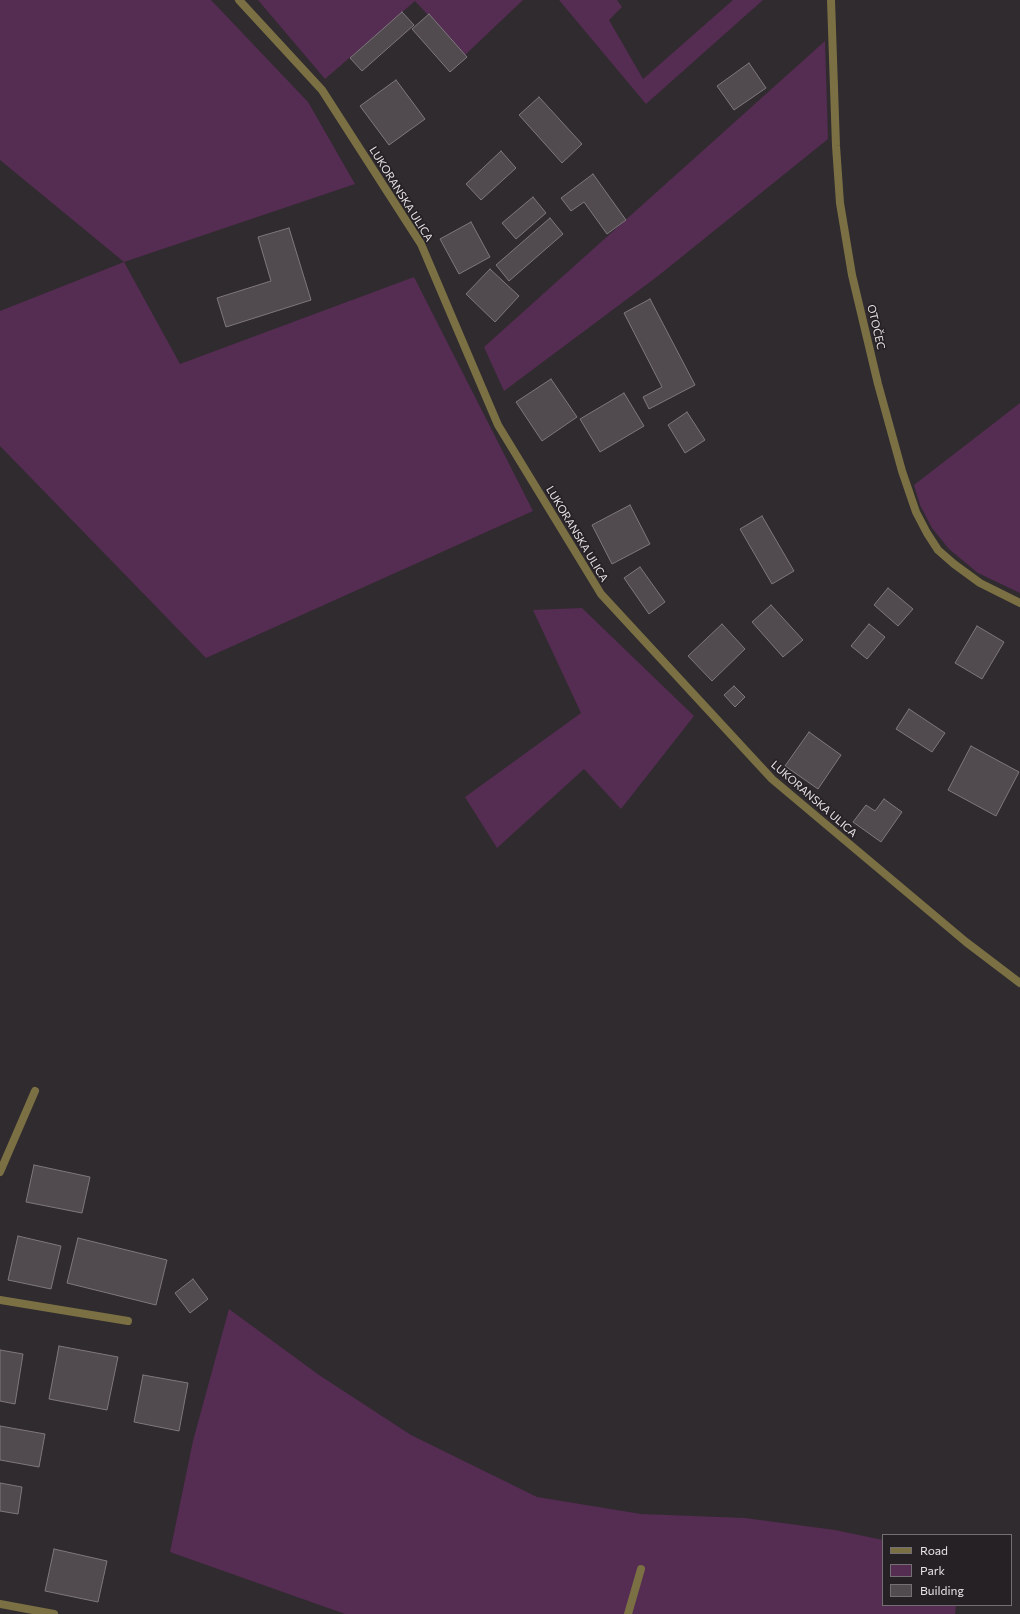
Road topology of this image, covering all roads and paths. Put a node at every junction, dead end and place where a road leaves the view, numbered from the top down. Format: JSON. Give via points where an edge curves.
{"nodes":[{"id":1,"x":239,"y":0,"type":"edge"},
{"id":2,"x":830,"y":0,"type":"edge"},
{"id":3,"x":1020,"y":603,"type":"edge"},
{"id":4,"x":1020,"y":983,"type":"edge"},
{"id":5,"x":35,"y":1091,"type":"dead end"},
{"id":6,"x":0,"y":1172,"type":"edge"},
{"id":7,"x":0,"y":1300,"type":"edge"},
{"id":8,"x":128,"y":1321,"type":"dead end"},
{"id":9,"x":641,"y":1569,"type":"dead end"},
{"id":10,"x":0,"y":1604,"type":"edge"},
{"id":11,"x":54,"y":1614,"type":"edge"},
{"id":12,"x":628,"y":1614,"type":"edge"}],
"edges":[{"from":1,"to":4,"type":"street","name":"LUKORANSKA ULICA","via":[[322,90],[421,244],[498,425],[601,594],[772,779],[966,942]]},
{"from":2,"to":3,"type":"street","name":"OTOČEC","via":[[840,203],[856,291],[902,472],[916,512],[938,550],[980,583]]},
{"from":5,"to":6,"type":"street"},
{"from":7,"to":8,"type":"street"},
{"from":9,"to":12,"type":"street"},
{"from":10,"to":11,"type":"street"}]}
